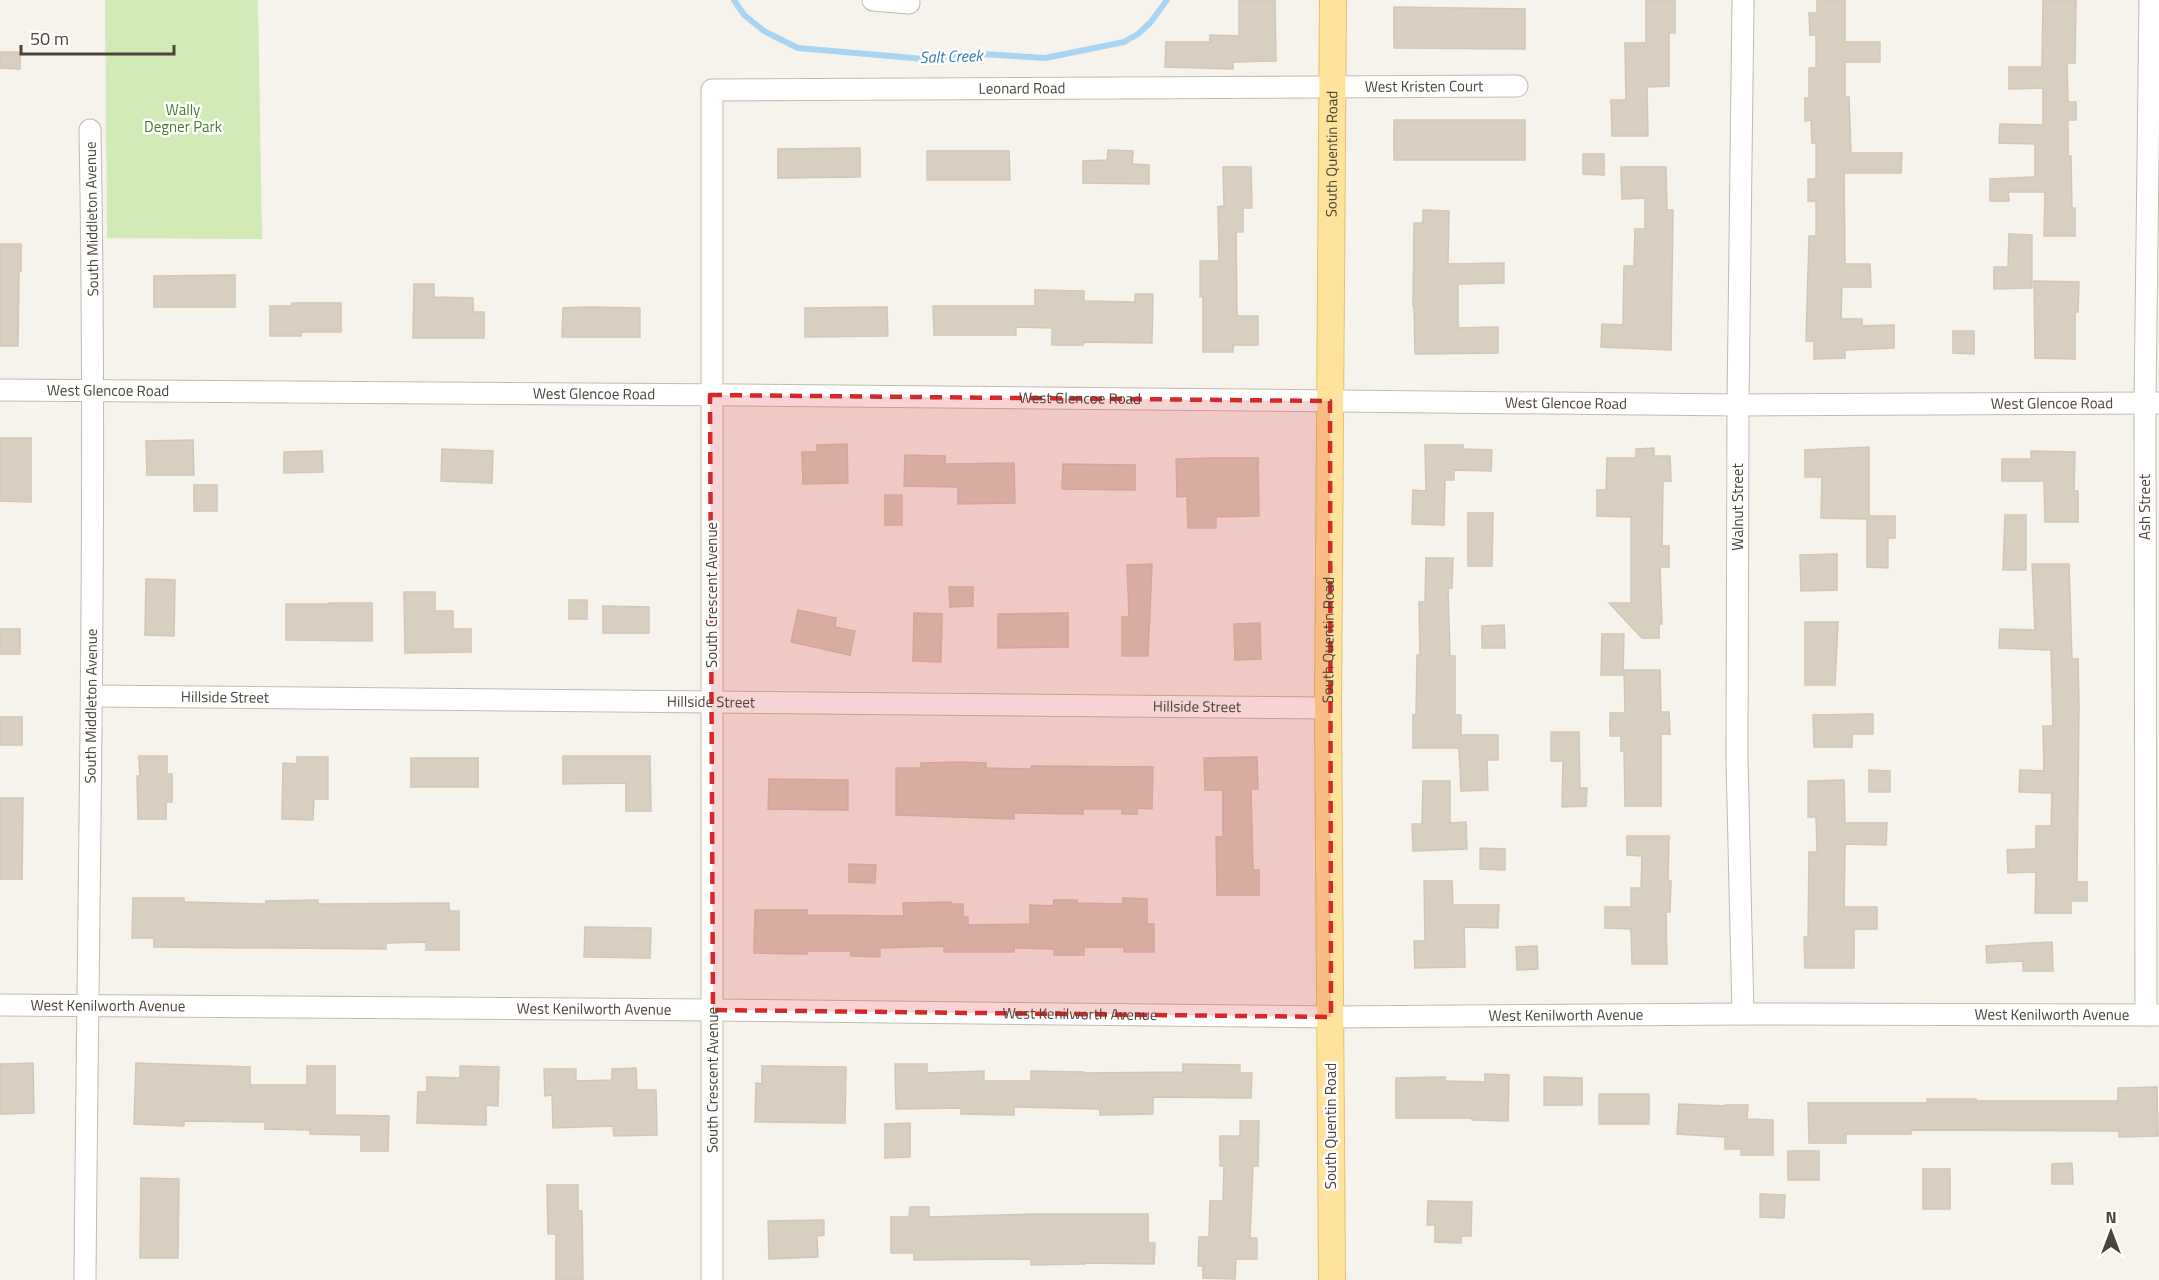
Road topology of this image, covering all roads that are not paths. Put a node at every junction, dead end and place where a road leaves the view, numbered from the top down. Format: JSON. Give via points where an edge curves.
{"nodes":[{"id":1,"x":873,"y":0,"type":"edge"},
{"id":2,"x":1333,"y":0,"type":"edge"},
{"id":3,"x":1743,"y":0,"type":"edge"},
{"id":4,"x":2150,"y":0,"type":"edge"},
{"id":5,"x":909,"y":3,"type":"dead end"},
{"id":6,"x":1517,"y":86,"type":"dead end"},
{"id":7,"x":1332,"y":88,"type":"junction"},
{"id":8,"x":712,"y":90,"type":"joint"},
{"id":9,"x":90,"y":130,"type":"dead end"},
{"id":10,"x":0,"y":390,"type":"edge"},
{"id":11,"x":94,"y":391,"type":"junction"},
{"id":12,"x":710,"y":395,"type":"junction"},
{"id":13,"x":1330,"y":401,"type":"junction"},
{"id":14,"x":2152,"y":403,"type":"edge"},
{"id":15,"x":1738,"y":405,"type":"junction"},
{"id":16,"x":93,"y":696,"type":"junction"},
{"id":17,"x":713,"y":701,"type":"junction"},
{"id":18,"x":1328,"y":708,"type":"junction"},
{"id":19,"x":87,"y":1004,"type":"junction"},
{"id":20,"x":0,"y":1005,"type":"edge"},
{"id":21,"x":713,"y":1010,"type":"junction"},
{"id":22,"x":1743,"y":1014,"type":"junction"},
{"id":23,"x":2153,"y":1015,"type":"edge"},
{"id":24,"x":1331,"y":1017,"type":"junction"},
{"id":25,"x":85,"y":1280,"type":"edge"},
{"id":26,"x":712,"y":1280,"type":"edge"},
{"id":27,"x":1332,"y":1280,"type":"edge"}],
"edges":[{"from":1,"to":5,"type":"street"},
{"from":2,"to":7,"type":"main road","name":"South Quentin Road"},
{"from":3,"to":15,"type":"street","name":"Walnut Street"},
{"from":4,"to":14,"type":"street","name":"Ash Street"},
{"from":6,"to":7,"type":"street","name":"West Kristen Court"},
{"from":7,"to":8,"type":"street","name":"Leonard Road"},
{"from":7,"to":13,"type":"main road","name":"South Quentin Road"},
{"from":8,"to":12,"type":"street","name":"South Crescent Avenue"},
{"from":9,"to":11,"type":"street","name":"South Middleton Avenue"},
{"from":10,"to":11,"type":"street","name":"West Glencoe Road"},
{"from":11,"to":12,"type":"street","name":"West Glencoe Road"},
{"from":11,"to":16,"type":"street","name":"South Middleton Avenue"},
{"from":12,"to":13,"type":"street","name":"West Glencoe Road"},
{"from":12,"to":17,"type":"street","name":"South Crescent Avenue"},
{"from":13,"to":15,"type":"street","name":"West Glencoe Road"},
{"from":13,"to":18,"type":"main road","name":"South Quentin Road"},
{"from":14,"to":15,"type":"street","name":"West Glencoe Road"},
{"from":14,"to":23,"type":"street","name":"Ash Street"},
{"from":15,"to":22,"type":"street","name":"Walnut Street","via":[[1737,759]]},
{"from":16,"to":17,"type":"street","name":"Hillside Street"},
{"from":16,"to":19,"type":"street","name":"South Middleton Avenue"},
{"from":17,"to":18,"type":"street","name":"Hillside Street"},
{"from":17,"to":21,"type":"street","name":"South Crescent Avenue"},
{"from":18,"to":24,"type":"main road","name":"South Quentin Road"},
{"from":19,"to":20,"type":"street","name":"West Kenilworth Avenue"},
{"from":19,"to":21,"type":"street","name":"West Kenilworth Avenue"},
{"from":19,"to":25,"type":"street","name":"South Middleton Avenue"},
{"from":21,"to":24,"type":"street","name":"West Kenilworth Avenue"},
{"from":21,"to":26,"type":"street","name":"South Crescent Avenue"},
{"from":22,"to":23,"type":"street","name":"West Kenilworth Avenue"},
{"from":22,"to":24,"type":"street","name":"West Kenilworth Avenue"},
{"from":24,"to":27,"type":"main road","name":"South Quentin Road"}]}
